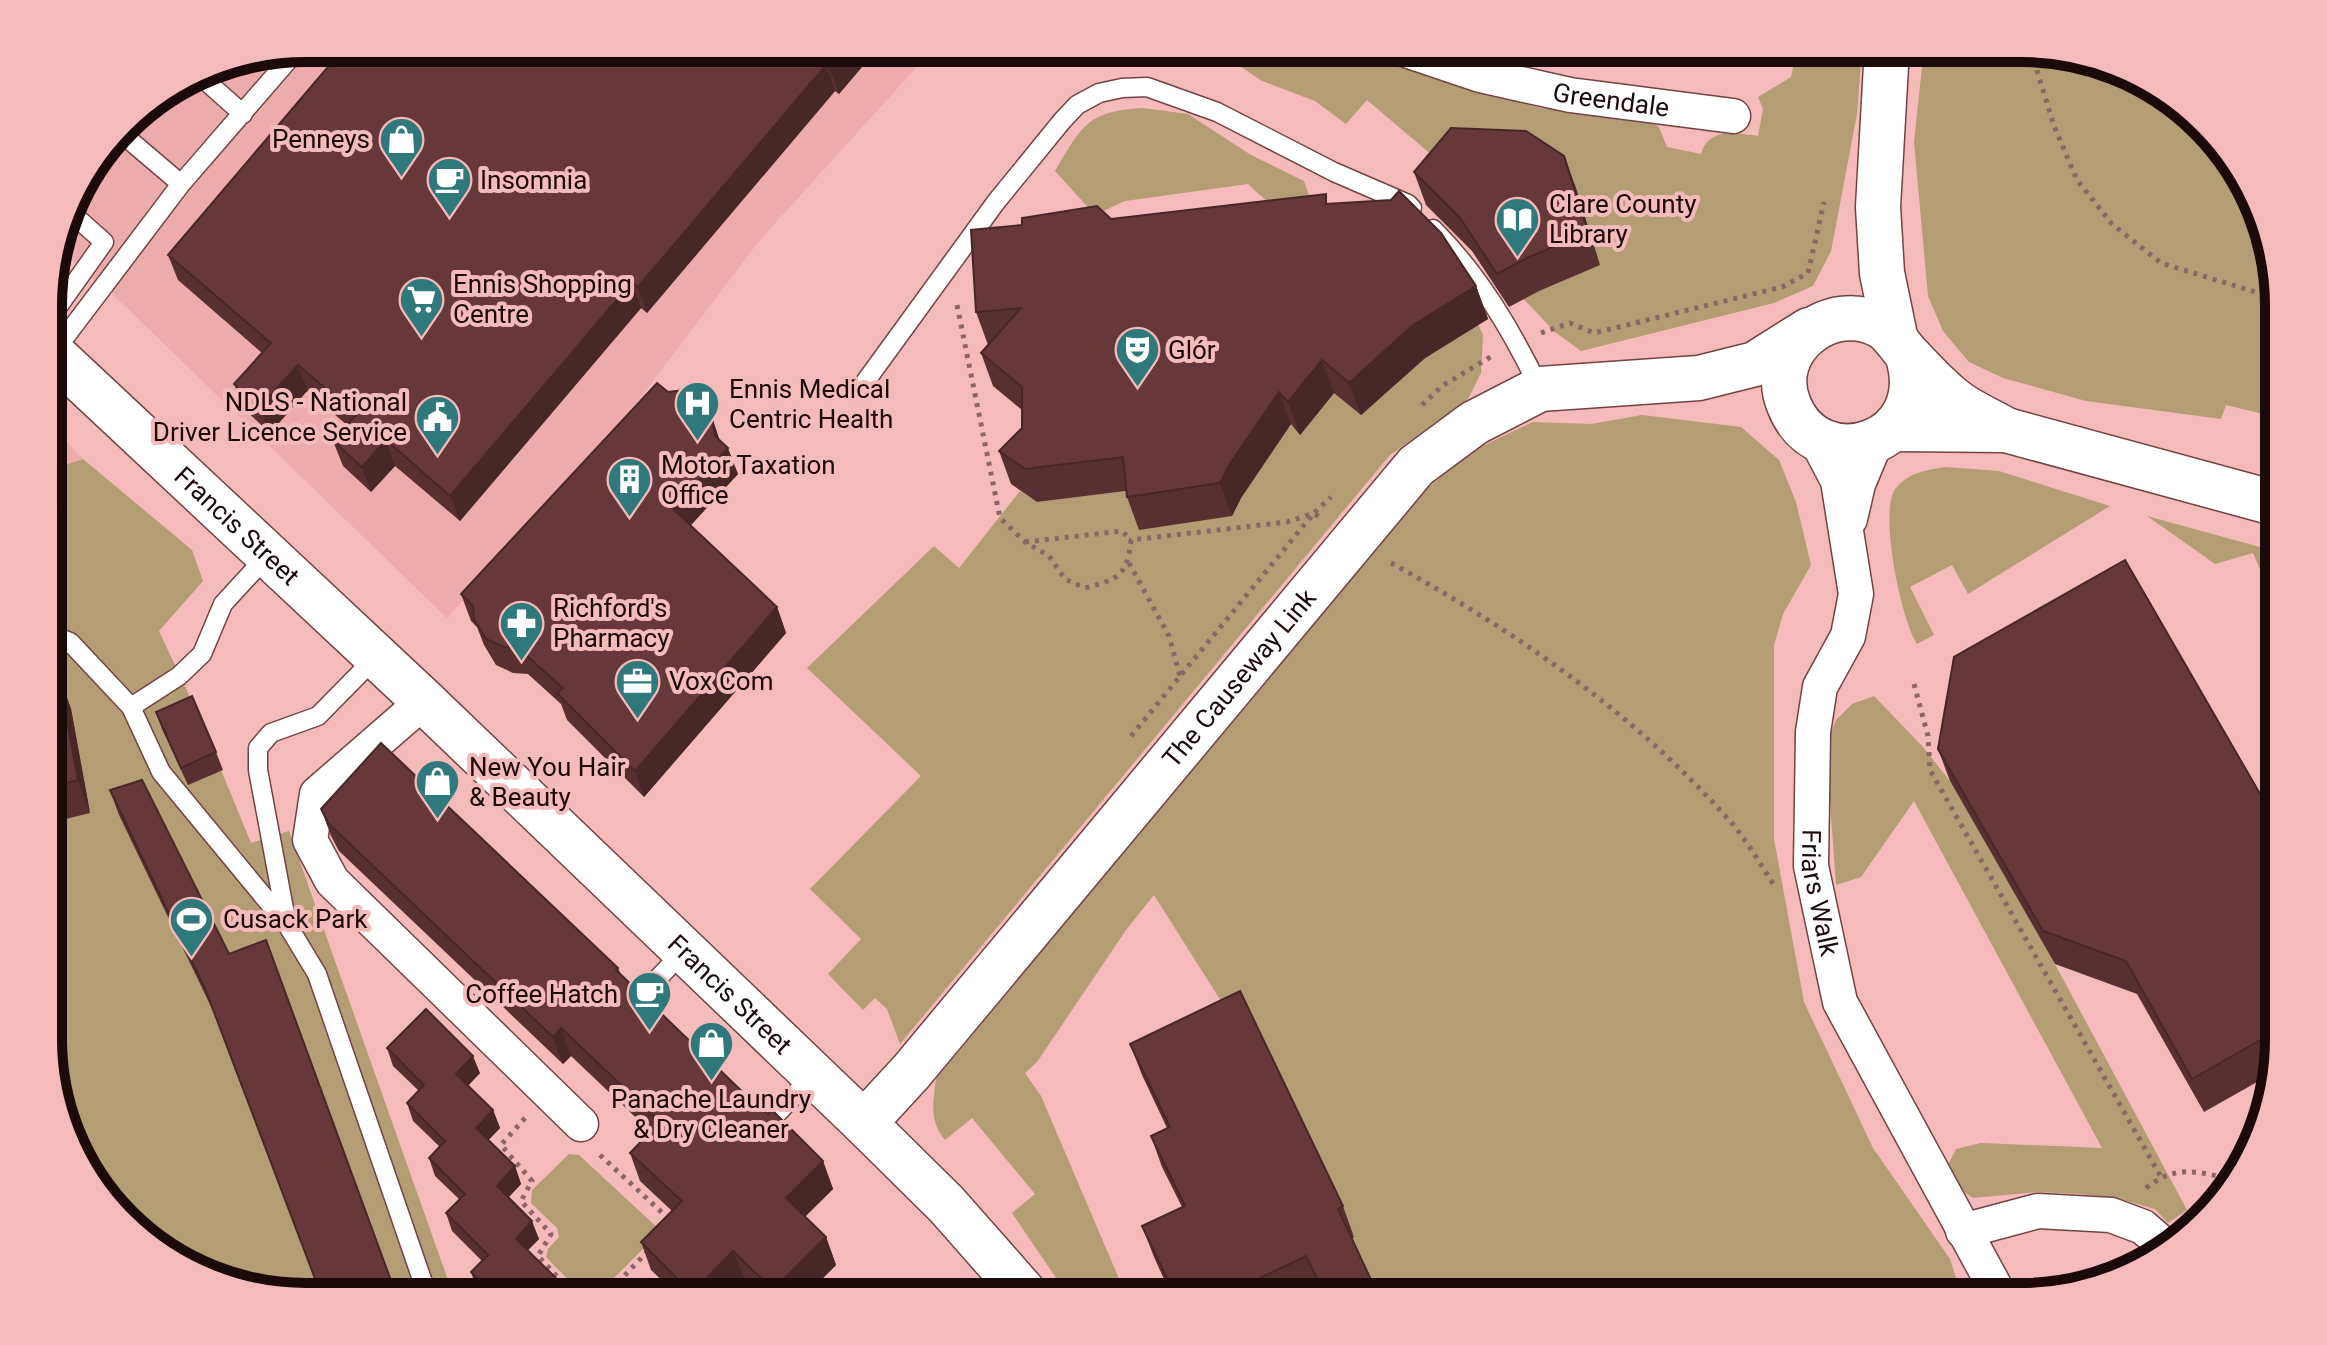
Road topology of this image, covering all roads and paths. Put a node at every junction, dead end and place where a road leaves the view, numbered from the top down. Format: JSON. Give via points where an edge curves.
{"nodes":[{"id":1,"x":1441,"y":62,"type":"edge"},
{"id":2,"x":1886,"y":62,"type":"edge"},
{"id":3,"x":286,"y":63,"type":"edge"},
{"id":4,"x":2035,"y":63,"type":"edge"},
{"id":5,"x":208,"y":83,"type":"edge"},
{"id":6,"x":243,"y":114,"type":"junction"},
{"id":7,"x":1733,"y":116,"type":"dead end"},
{"id":8,"x":129,"y":139,"type":"edge"},
{"id":9,"x":181,"y":184,"type":"junction"},
{"id":10,"x":1824,"y":202,"type":"dead end"},
{"id":11,"x":1878,"y":207,"type":"junction"},
{"id":12,"x":78,"y":219,"type":"edge"},
{"id":13,"x":935,"y":285,"type":"junction"},
{"id":14,"x":2264,"y":295,"type":"edge"},
{"id":15,"x":62,"y":320,"type":"edge"},
{"id":16,"x":1824,"y":324,"type":"junction"},
{"id":17,"x":62,"y":328,"type":"edge"},
{"id":18,"x":1517,"y":341,"type":"junction"},
{"id":19,"x":1901,"y":345,"type":"junction"},
{"id":20,"x":62,"y":352,"type":"edge"},
{"id":21,"x":1699,"y":378,"type":"junction"},
{"id":22,"x":860,"y":389,"type":"dead end"},
{"id":23,"x":1540,"y":389,"type":"junction"},
{"id":24,"x":1420,"y":407,"type":"dead end"},
{"id":25,"x":1807,"y":430,"type":"junction"},
{"id":26,"x":2006,"y":430,"type":"junction"},
{"id":27,"x":1885,"y":435,"type":"junction"},
{"id":28,"x":1336,"y":492,"type":"dead end"},
{"id":29,"x":2264,"y":500,"type":"edge"},
{"id":30,"x":1314,"y":513,"type":"junction"},
{"id":31,"x":1848,"y":531,"type":"junction"},
{"id":32,"x":1131,"y":540,"type":"junction"},
{"id":33,"x":1025,"y":542,"type":"junction"},
{"id":34,"x":1352,"y":542,"type":"junction"},
{"id":35,"x":268,"y":555,"type":"junction"},
{"id":36,"x":1129,"y":563,"type":"junction"},
{"id":37,"x":62,"y":639,"type":"edge"},
{"id":38,"x":377,"y":656,"type":"junction"},
{"id":39,"x":1180,"y":676,"type":"junction"},
{"id":40,"x":1914,"y":684,"type":"dead end"},
{"id":41,"x":424,"y":701,"type":"junction"},
{"id":42,"x":131,"y":707,"type":"junction"},
{"id":43,"x":1129,"y":738,"type":"dead end"},
{"id":44,"x":1779,"y":891,"type":"dead end"},
{"id":45,"x":288,"y":926,"type":"junction"},
{"id":46,"x":684,"y":951,"type":"junction"},
{"id":47,"x":641,"y":996,"type":"edge"},
{"id":48,"x":813,"y":1075,"type":"junction"},
{"id":49,"x":771,"y":1120,"type":"edge"},
{"id":50,"x":864,"y":1123,"type":"junction"},
{"id":51,"x":581,"y":1124,"type":"joint"},
{"id":52,"x":2161,"y":1177,"type":"dead end"},
{"id":53,"x":674,"y":1224,"type":"edge"},
{"id":54,"x":1963,"y":1231,"type":"junction"},
{"id":55,"x":2158,"y":1240,"type":"edge"},
{"id":56,"x":654,"y":1245,"type":"edge"},
{"id":57,"x":1992,"y":1282,"type":"edge"},
{"id":58,"x":423,"y":1283,"type":"edge"},
{"id":59,"x":618,"y":1283,"type":"edge"},
{"id":60,"x":1015,"y":1283,"type":"edge"}],
"edges":[{"from":1,"to":7,"type":"street","name":"Greendale","via":[[1570,95]]},
{"from":2,"to":11,"type":"street"},
{"from":3,"to":6,"type":"lane"},
{"from":4,"to":14,"type":"path","via":[[2077,180],[2112,224],[2161,263]]},
{"from":5,"to":6,"type":"lane"},
{"from":6,"to":9,"type":"lane"},
{"from":8,"to":9,"type":"lane"},
{"from":9,"to":17,"type":"lane"},
{"from":10,"to":18,"type":"path","via":[[1808,273],[1782,287],[1594,333],[1570,323]]},
{"from":11,"to":16,"type":"street","via":[[1862,267]]},
{"from":11,"to":19,"type":"street","via":[[1882,273]]},
{"from":12,"to":15,"type":"lane","via":[[104,242]]},
{"from":13,"to":18,"type":"lane","via":[[1077,105],[1099,93],[1147,87],[1217,112],[1408,204],[1462,258]]},
{"from":13,"to":22,"type":"lane"},
{"from":13,"to":33,"type":"path","via":[[957,305],[1000,518]]},
{"from":16,"to":19,"type":"street","via":[[1868,320]]},
{"from":16,"to":21,"type":"street","name":"The Causeway Link","via":[[1755,364]]},
{"from":16,"to":25,"type":"street","via":[[1795,345],[1786,365],[1788,405]]},
{"from":18,"to":23,"type":"lane"},
{"from":18,"to":24,"type":"path","via":[[1442,386]]},
{"from":19,"to":26,"type":"street","via":[[1954,400]]},
{"from":19,"to":27,"type":"street","via":[[1913,373],[1913,393],[1906,412]]},
{"from":20,"to":35,"type":"street","name":"Francis Street"},
{"from":21,"to":23,"type":"street","name":"The Causeway Link"},
{"from":21,"to":25,"type":"street","name":"The Causeway Link","via":[[1750,393]]},
{"from":23,"to":34,"type":"street","name":"The Causeway Link","via":[[1474,423],[1416,466]]},
{"from":25,"to":27,"type":"street","via":[[1835,445],[1856,447]]},
{"from":25,"to":31,"type":"street","name":"Friars Walk","via":[[1838,481]]},
{"from":26,"to":27,"type":"street"},
{"from":26,"to":29,"type":"street"},
{"from":27,"to":31,"type":"street","name":"Friars Walk","via":[[1858,484]]},
{"from":28,"to":30,"type":"path"},
{"from":30,"to":32,"type":"path","via":[[1287,522]]},
{"from":30,"to":34,"type":"path"},
{"from":30,"to":39,"type":"path"},
{"from":31,"to":54,"type":"street","name":"Friars Walk","via":[[1856,594],[1848,636],[1820,687],[1813,732],[1811,866],[1840,1002]]},
{"from":32,"to":33,"type":"path","via":[[1122,531]]},
{"from":32,"to":36,"type":"path"},
{"from":33,"to":36,"type":"path","via":[[1049,556],[1065,579],[1085,588],[1113,580]]},
{"from":34,"to":44,"type":"path","via":[[1466,604],[1643,733],[1731,821]]},
{"from":34,"to":50,"type":"street","name":"The Causeway Link"},
{"from":35,"to":38,"type":"street","name":"Francis Street"},
{"from":35,"to":42,"type":"lane","via":[[223,604],[202,654]]},
{"from":36,"to":39,"type":"path","via":[[1169,636]]},
{"from":37,"to":42,"type":"lane"},
{"from":38,"to":41,"type":"street","name":"Francis Street"},
{"from":38,"to":45,"type":"lane","via":[[318,716],[271,733],[258,748]]},
{"from":39,"to":43,"type":"path"},
{"from":40,"to":52,"type":"path","via":[[1928,736],[1930,770]]},
{"from":41,"to":46,"type":"street","name":"Francis Street"},
{"from":41,"to":51,"type":"street","via":[[317,794],[310,840],[332,881]]},
{"from":42,"to":45,"type":"lane","via":[[161,772]]},
{"from":45,"to":58,"type":"lane","via":[[317,974]]},
{"from":46,"to":47,"type":"lane"},
{"from":46,"to":48,"type":"street","name":"Francis Street"},
{"from":48,"to":49,"type":"lane"},
{"from":48,"to":50,"type":"street","name":"Francis Street"},
{"from":50,"to":60,"type":"street","name":"Francis Street"},
{"from":51,"to":53,"type":"path","via":[[590,1146]]},
{"from":54,"to":55,"type":"street","via":[[2038,1211],[2111,1215],[2143,1227]]},
{"from":54,"to":57,"type":"street","name":"Friars Walk"},
{"from":56,"to":59,"type":"path"}]}
